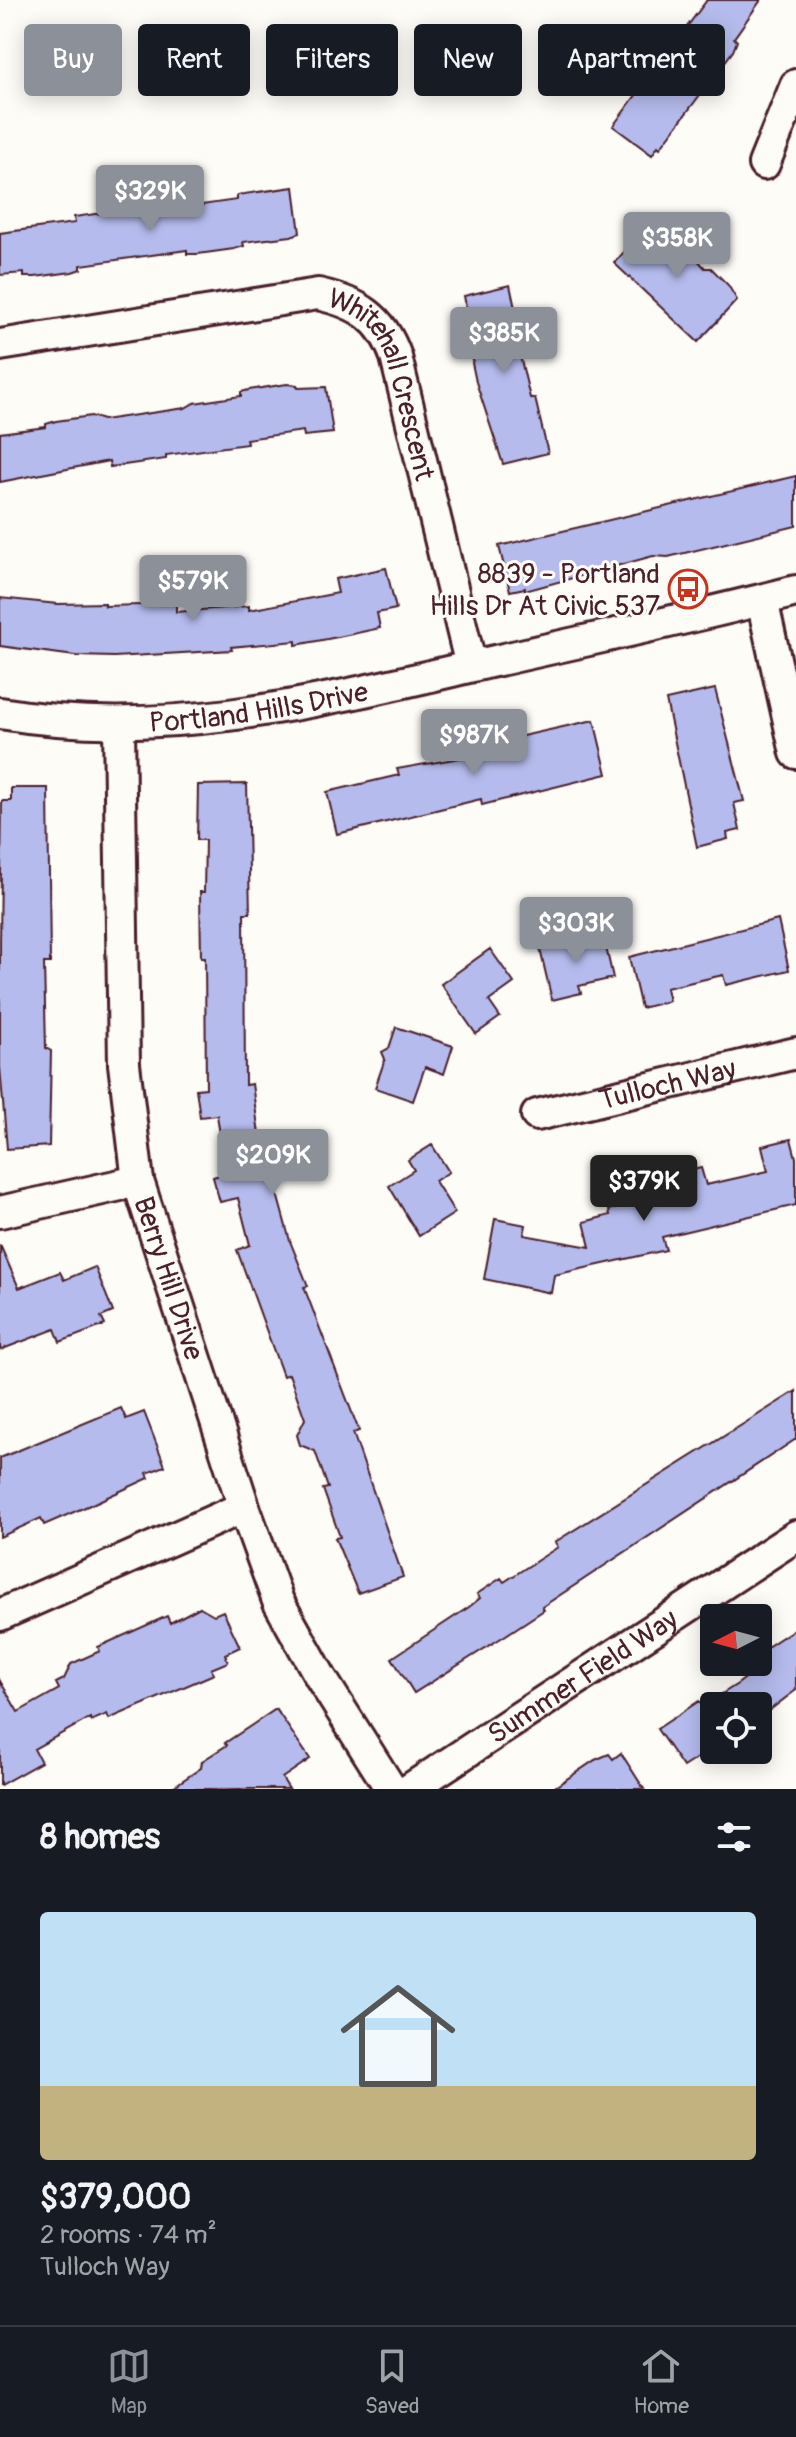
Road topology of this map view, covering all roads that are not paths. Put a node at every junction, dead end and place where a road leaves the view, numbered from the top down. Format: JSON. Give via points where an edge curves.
{"nodes":[{"id":1,"x":796,"y":85,"type":"edge"},
{"id":2,"x":764,"y":164,"type":"dead end"},
{"id":3,"x":0,"y":345,"type":"edge"},
{"id":4,"x":796,"y":591,"type":"edge"},
{"id":5,"x":762,"y":600,"type":"junction"},
{"id":6,"x":471,"y":666,"type":"junction"},
{"id":7,"x":0,"y":713,"type":"edge"},
{"id":8,"x":119,"y":726,"type":"junction"},
{"id":9,"x":796,"y":753,"type":"edge"},
{"id":10,"x":796,"y":1053,"type":"edge"},
{"id":11,"x":537,"y":1115,"type":"dead end"},
{"id":12,"x":138,"y":1181,"type":"junction"},
{"id":13,"x":0,"y":1212,"type":"edge"},
{"id":14,"x":244,"y":1507,"type":"junction"},
{"id":15,"x":796,"y":1536,"type":"edge"},
{"id":16,"x":0,"y":1615,"type":"edge"},
{"id":17,"x":391,"y":1789,"type":"edge"},
{"id":18,"x":410,"y":1789,"type":"edge"}],
"edges":[{"from":1,"to":2,"type":"street"},
{"from":3,"to":6,"type":"street","name":"Whitehall Crescent","via":[[318,294],[345,300],[373,315],[396,357]]},
{"from":4,"to":5,"type":"street","name":"Portland Hills Drive"},
{"from":5,"to":6,"type":"street","name":"Portland Hills Drive"},
{"from":5,"to":9,"type":"street"},
{"from":6,"to":8,"type":"street","name":"Portland Hills Drive","via":[[239,715]]},
{"from":7,"to":8,"type":"street","name":"Portland Hills Drive"},
{"from":8,"to":12,"type":"street","name":"Berry Hill Drive","via":[[124,1064]]},
{"from":10,"to":11,"type":"street","name":"Tulloch Way"},
{"from":12,"to":13,"type":"street"},
{"from":12,"to":14,"type":"street","name":"Berry Hill Drive"},
{"from":14,"to":16,"type":"street"},
{"from":14,"to":17,"type":"street","name":"Berry Hill Drive","via":[[278,1601]]},
{"from":15,"to":18,"type":"street","name":"Summer Field Way"}]}
